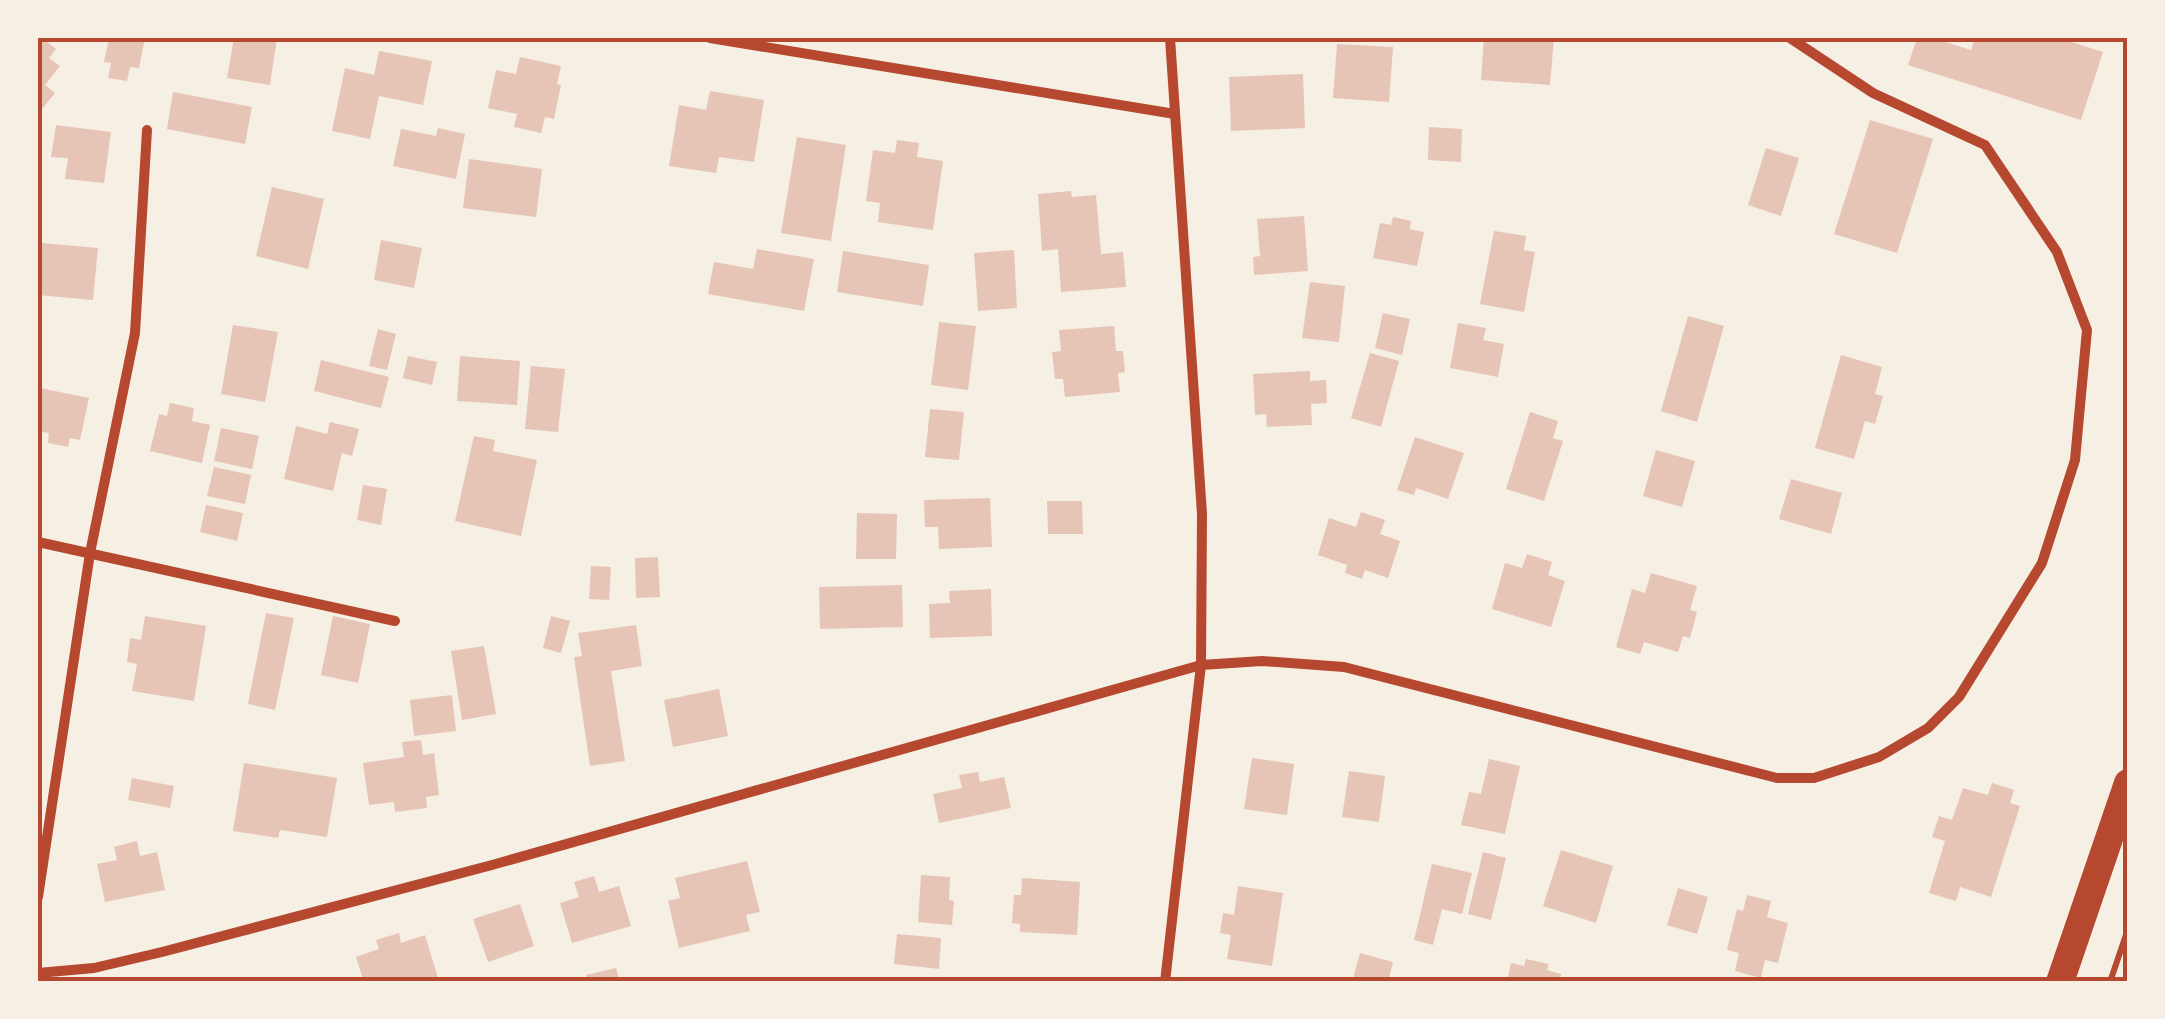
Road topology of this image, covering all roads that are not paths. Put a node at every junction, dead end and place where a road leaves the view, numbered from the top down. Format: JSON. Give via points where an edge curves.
{"nodes":[{"id":1,"x":710,"y":38,"type":"edge"},
{"id":2,"x":1170,"y":38,"type":"edge"},
{"id":3,"x":1790,"y":38,"type":"edge"},
{"id":4,"x":1175,"y":114,"type":"junction"},
{"id":5,"x":146,"y":130,"type":"dead end"},
{"id":6,"x":38,"y":542,"type":"edge"},
{"id":7,"x":90,"y":553,"type":"junction"},
{"id":8,"x":395,"y":621,"type":"dead end"},
{"id":9,"x":1200,"y":665,"type":"junction"},
{"id":10,"x":2128,"y":783,"type":"edge"},
{"id":11,"x":38,"y":897,"type":"edge"},
{"id":12,"x":38,"y":973,"type":"edge"},
{"id":13,"x":1165,"y":982,"type":"edge"},
{"id":14,"x":2060,"y":982,"type":"edge"}],
"edges":[{"from":1,"to":4,"type":"street"},
{"from":2,"to":4,"type":"street"},
{"from":3,"to":9,"type":"street","via":[[1874,92],[1985,145],[2057,252],[2087,330],[2075,460],[2042,563],[1959,697],[1928,728],[1880,757],[1814,778],[1777,778],[1344,667]]},
{"from":4,"to":9,"type":"street","via":[[1202,514]]},
{"from":5,"to":7,"type":"street","via":[[135,333]]},
{"from":6,"to":7,"type":"street"},
{"from":7,"to":8,"type":"street"},
{"from":7,"to":11,"type":"street"},
{"from":9,"to":12,"type":"street","via":[[474,870],[162,952]]},
{"from":9,"to":13,"type":"street"},
{"from":10,"to":14,"type":"highway"}]}
